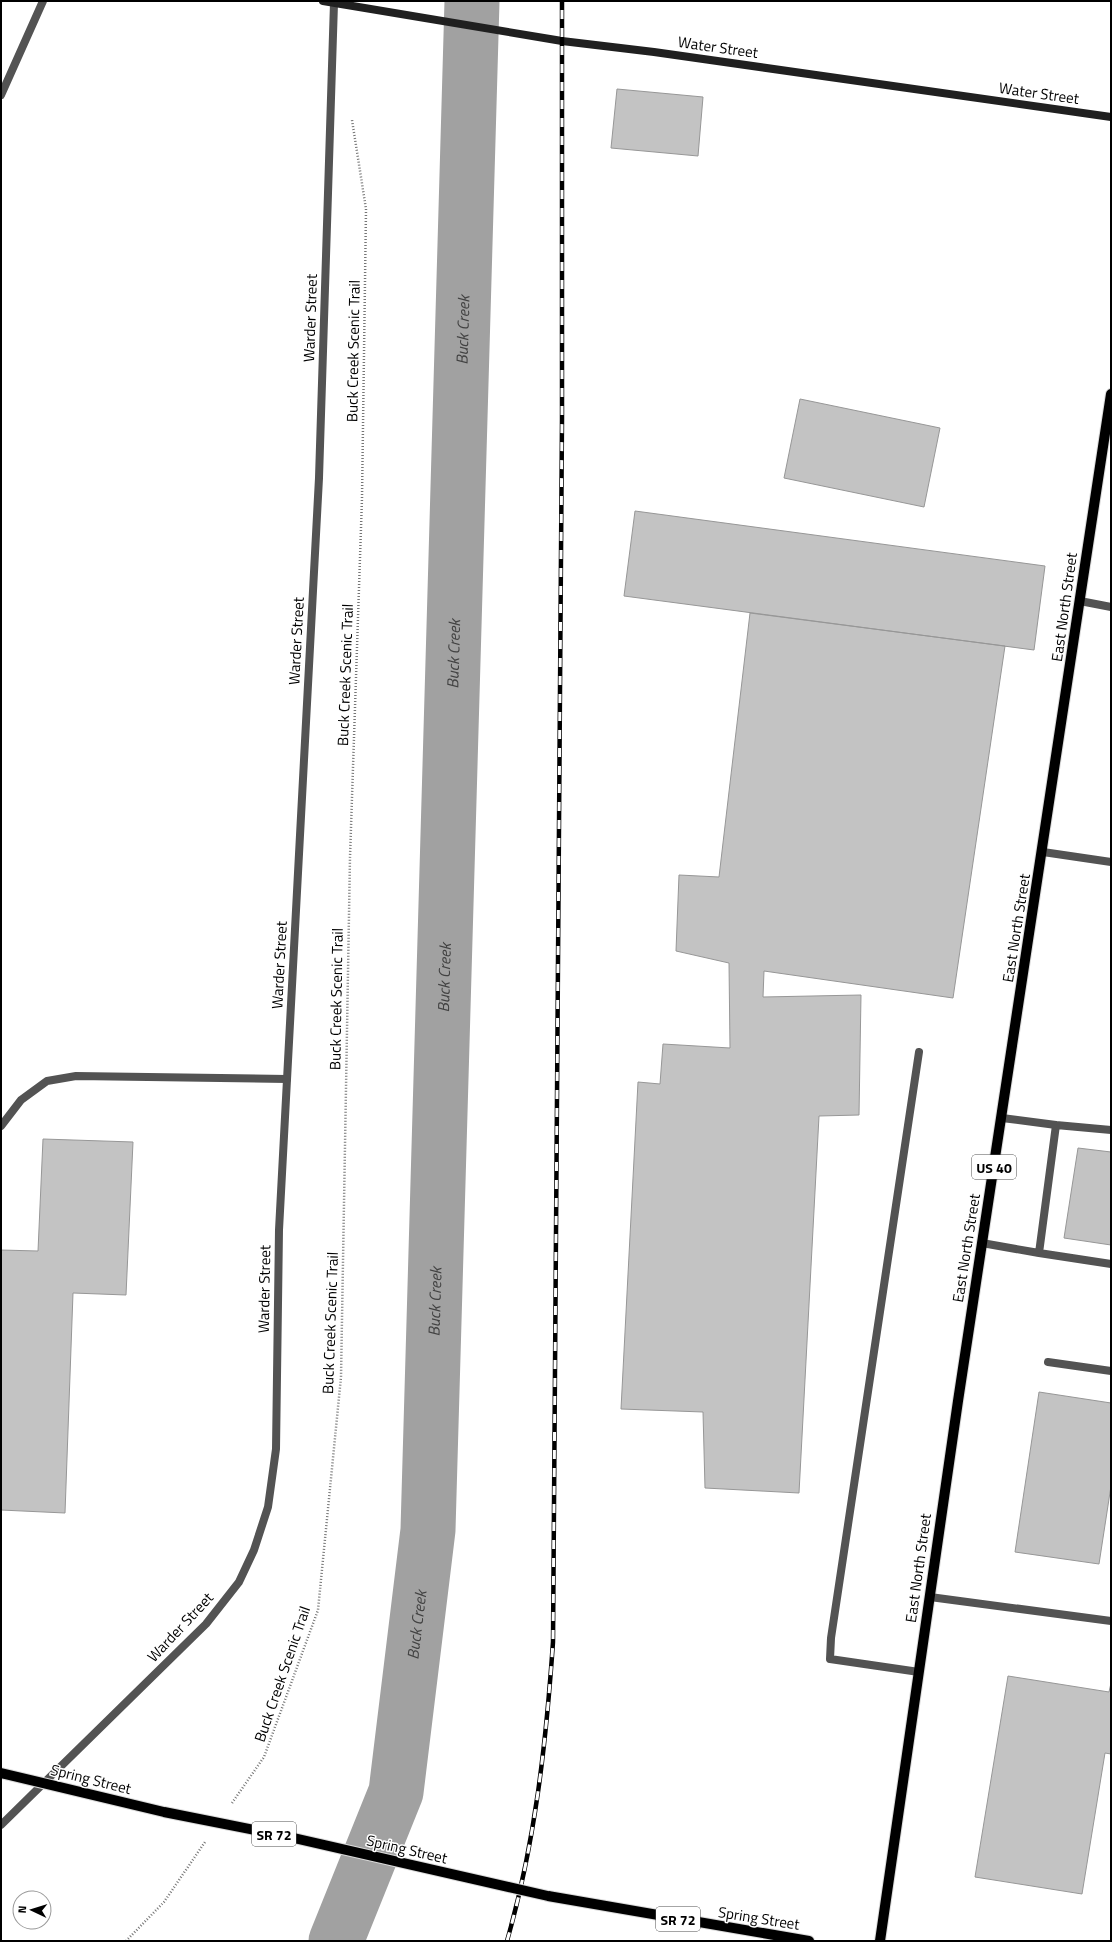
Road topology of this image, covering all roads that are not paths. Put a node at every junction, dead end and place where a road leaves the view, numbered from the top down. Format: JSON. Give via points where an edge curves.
{"nodes":[{"id":1,"x":43,"y":1,"type":"edge"},
{"id":2,"x":323,"y":1,"type":"edge"},
{"id":3,"x":334,"y":3,"type":"junction"},
{"id":4,"x":1,"y":95,"type":"edge"},
{"id":5,"x":1111,"y":117,"type":"edge"},
{"id":6,"x":1111,"y":394,"type":"edge"},
{"id":7,"x":1109,"y":423,"type":"edge"},
{"id":8,"x":1080,"y":601,"type":"junction"},
{"id":9,"x":1111,"y":607,"type":"edge"},
{"id":10,"x":1043,"y":852,"type":"junction"},
{"id":11,"x":1111,"y":862,"type":"edge"},
{"id":12,"x":919,"y":1052,"type":"dead end"},
{"id":13,"x":287,"y":1079,"type":"junction"},
{"id":14,"x":1002,"y":1118,"type":"junction"},
{"id":15,"x":1056,"y":1125,"type":"junction"},
{"id":16,"x":1,"y":1126,"type":"edge"},
{"id":17,"x":1111,"y":1130,"type":"edge"},
{"id":18,"x":982,"y":1243,"type":"junction"},
{"id":19,"x":1039,"y":1253,"type":"junction"},
{"id":20,"x":1111,"y":1264,"type":"edge"},
{"id":21,"x":1048,"y":1362,"type":"dead end"},
{"id":22,"x":1111,"y":1371,"type":"edge"},
{"id":23,"x":930,"y":1597,"type":"junction"},
{"id":24,"x":1111,"y":1621,"type":"edge"},
{"id":25,"x":919,"y":1672,"type":"junction"},
{"id":26,"x":1,"y":1773,"type":"edge"},
{"id":27,"x":1,"y":1825,"type":"edge"},
{"id":28,"x":809,"y":1941,"type":"edge"},
{"id":29,"x":880,"y":1941,"type":"edge"}],
"edges":[{"from":1,"to":4,"type":"street"},
{"from":2,"to":3,"type":"street","name":"Water Street"},
{"from":3,"to":5,"type":"street","name":"Water Street","via":[[528,35]]},
{"from":3,"to":13,"type":"street","name":"Warder Street","via":[[318,478]]},
{"from":6,"to":7,"type":"main road","name":"East North Street","number":"US 40"},
{"from":7,"to":8,"type":"main road","name":"East North Street","number":"US 40"},
{"from":8,"to":9,"type":"street"},
{"from":8,"to":10,"type":"main road","name":"East North Street","number":"US 40"},
{"from":10,"to":11,"type":"street"},
{"from":10,"to":14,"type":"main road","name":"East North Street","number":"US 40"},
{"from":12,"to":25,"type":"street","via":[[831,1638],[830,1659]]},
{"from":13,"to":16,"type":"street","via":[[76,1076],[47,1081],[21,1100]]},
{"from":13,"to":27,"type":"street","name":"Warder Street","via":[[279,1230],[276,1449],[268,1507],[254,1550],[239,1582],[206,1624]]},
{"from":14,"to":15,"type":"street"},
{"from":14,"to":18,"type":"main road","name":"East North Street","number":"US 40"},
{"from":15,"to":17,"type":"street"},
{"from":15,"to":19,"type":"street"},
{"from":18,"to":19,"type":"street"},
{"from":18,"to":23,"type":"main road","name":"East North Street","number":"US 40"},
{"from":19,"to":20,"type":"street"},
{"from":21,"to":22,"type":"street"},
{"from":23,"to":24,"type":"street"},
{"from":23,"to":25,"type":"main road","name":"East North Street","number":"US 40"},
{"from":25,"to":29,"type":"main road","name":"East North Street","number":"US 40"},
{"from":26,"to":28,"type":"main road","name":"Spring Street","number":"SR 72","bridge":true,"via":[[164,1812],[285,1836],[548,1896]]}]}
